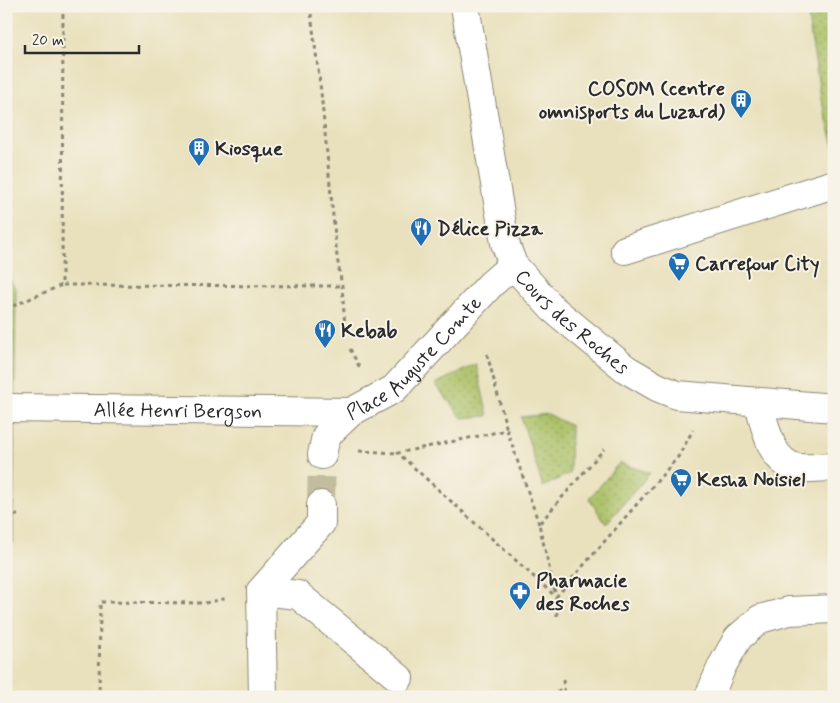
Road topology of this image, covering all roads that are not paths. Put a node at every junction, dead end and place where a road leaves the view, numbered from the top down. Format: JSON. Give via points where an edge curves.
{"nodes":[{"id":1,"x":465,"y":6,"type":"edge"},
{"id":2,"x":834,"y":184,"type":"edge"},
{"id":3,"x":625,"y":250,"type":"dead end"},
{"id":4,"x":513,"y":265,"type":"junction"},
{"id":5,"x":759,"y":403,"type":"junction"},
{"id":6,"x":6,"y":408,"type":"edge"},
{"id":7,"x":834,"y":408,"type":"edge"},
{"id":8,"x":351,"y":412,"type":"junction"},
{"id":9,"x":322,"y":455,"type":"tunnel mouth"},
{"id":10,"x":834,"y":467,"type":"edge"},
{"id":11,"x":321,"y":505,"type":"tunnel mouth"},
{"id":12,"x":261,"y":591,"type":"junction"},
{"id":13,"x":834,"y":610,"type":"edge"},
{"id":14,"x":399,"y":678,"type":"dead end"},
{"id":15,"x":263,"y":697,"type":"edge"},
{"id":16,"x":709,"y":697,"type":"edge"}],
"edges":[{"from":1,"to":4,"type":"street","name":"Cours des Roches","via":[[505,243]]},
{"from":2,"to":3,"type":"street"},
{"from":4,"to":5,"type":"street","name":"Cours des Roches","via":[[553,309],[626,369],[657,387],[678,395]]},
{"from":4,"to":8,"type":"street","name":"Place Auguste Comte","via":[[491,284],[394,389]]},
{"from":5,"to":7,"type":"street","name":"Cours des Roches"},
{"from":5,"to":10,"type":"street","via":[[775,452],[784,462],[798,468]]},
{"from":6,"to":8,"type":"street","name":"Allée Henri Bergson"},
{"from":8,"to":9,"type":"street","name":"Place Auguste Comte","via":[[326,436]]},
{"from":11,"to":12,"type":"street","via":[[321,523]]},
{"from":12,"to":14,"type":"street","via":[[298,595]]},
{"from":12,"to":15,"type":"street"},
{"from":13,"to":16,"type":"street","via":[[789,611],[760,619],[738,638]]}]}
